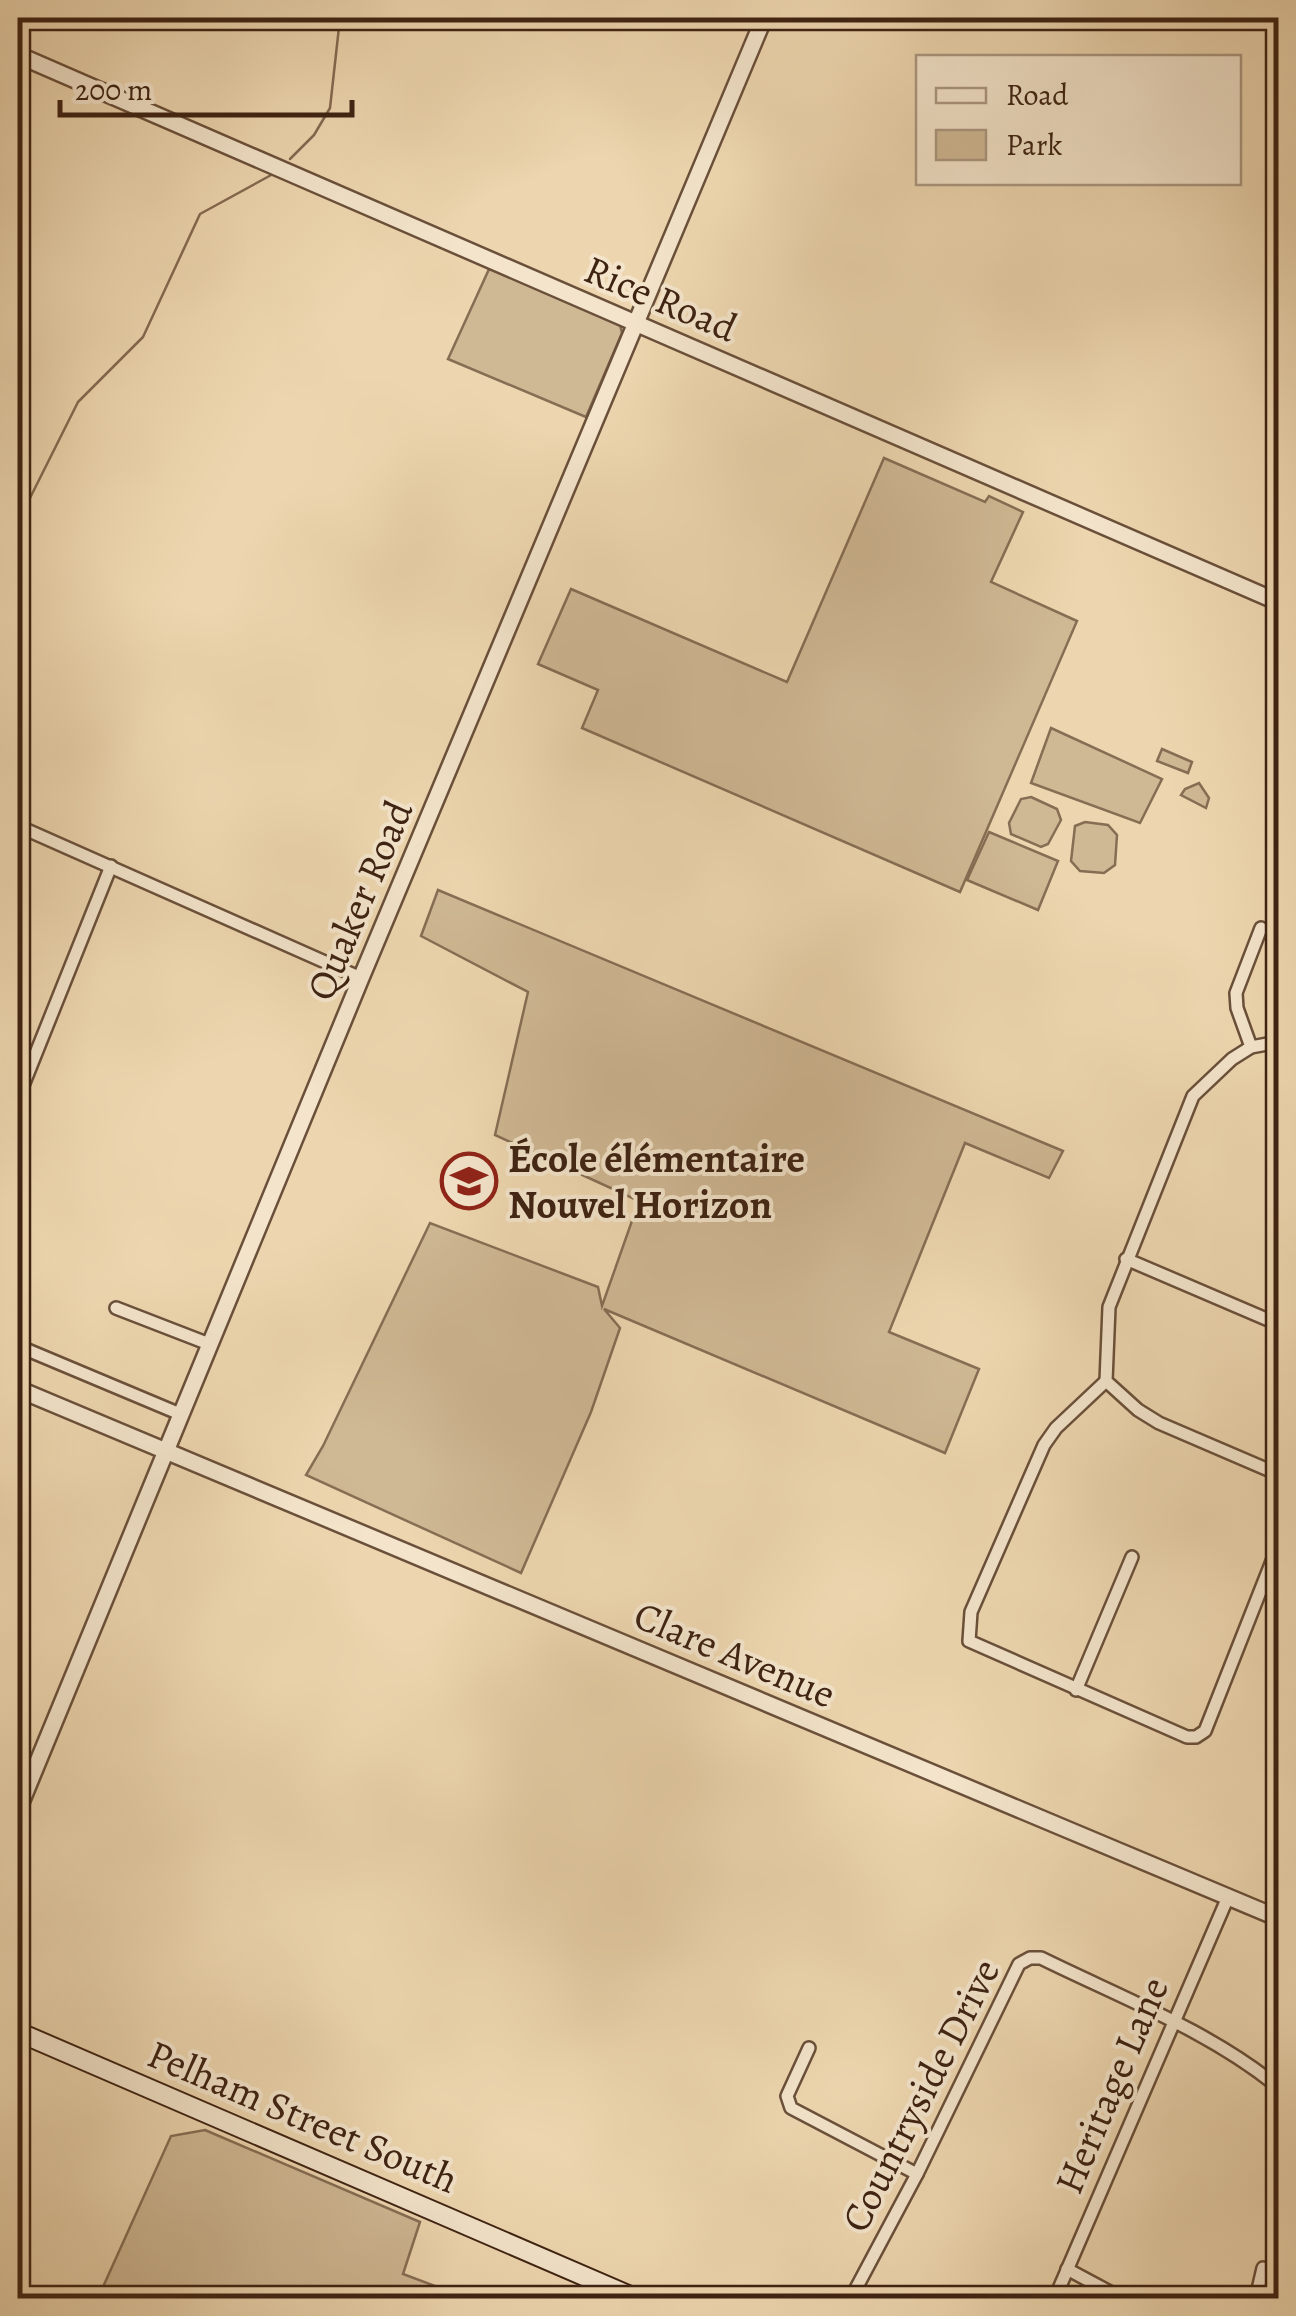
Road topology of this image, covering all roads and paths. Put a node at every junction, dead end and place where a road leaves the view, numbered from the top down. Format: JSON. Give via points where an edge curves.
{"nodes":[{"id":1,"x":764,"y":18,"type":"edge"},
{"id":2,"x":18,"y":55,"type":"edge"},
{"id":3,"x":636,"y":322,"type":"junction"},
{"id":4,"x":1278,"y":602,"type":"edge"},
{"id":5,"x":18,"y":826,"type":"edge"},
{"id":6,"x":111,"y":866,"type":"junction"},
{"id":7,"x":1262,"y":928,"type":"dead end"},
{"id":8,"x":361,"y":978,"type":"junction"},
{"id":9,"x":1278,"y":1042,"type":"edge"},
{"id":10,"x":1252,"y":1047,"type":"junction"},
{"id":11,"x":18,"y":1098,"type":"edge"},
{"id":12,"x":1126,"y":1259,"type":"junction"},
{"id":13,"x":116,"y":1308,"type":"dead end"},
{"id":14,"x":1278,"y":1324,"type":"edge"},
{"id":15,"x":209,"y":1344,"type":"junction"},
{"id":16,"x":18,"y":1346,"type":"edge"},
{"id":17,"x":1106,"y":1381,"type":"junction"},
{"id":18,"x":18,"y":1389,"type":"edge"},
{"id":19,"x":180,"y":1414,"type":"junction"},
{"id":20,"x":166,"y":1450,"type":"junction"},
{"id":21,"x":1278,"y":1474,"type":"edge"},
{"id":22,"x":1278,"y":1546,"type":"edge"},
{"id":23,"x":1132,"y":1557,"type":"dead end"},
{"id":24,"x":1076,"y":1690,"type":"junction"},
{"id":25,"x":18,"y":1810,"type":"edge"},
{"id":26,"x":1228,"y":1897,"type":"junction"},
{"id":27,"x":1278,"y":1918,"type":"edge"},
{"id":28,"x":1173,"y":2024,"type":"junction"},
{"id":29,"x":18,"y":2032,"type":"edge"},
{"id":30,"x":809,"y":2048,"type":"dead end"},
{"id":31,"x":1278,"y":2087,"type":"edge"},
{"id":32,"x":916,"y":2174,"type":"junction"},
{"id":33,"x":1262,"y":2268,"type":"dead end"},
{"id":34,"x":1068,"y":2269,"type":"junction"},
{"id":35,"x":635,"y":2298,"type":"edge"},
{"id":36,"x":851,"y":2298,"type":"edge"},
{"id":37,"x":1055,"y":2298,"type":"edge"},
{"id":38,"x":1121,"y":2298,"type":"edge"},
{"id":39,"x":1256,"y":2298,"type":"edge"}],
"edges":[{"from":1,"to":3,"type":"street","name":"Quaker Road"},
{"from":2,"to":3,"type":"street","name":"Rice Road"},
{"from":3,"to":4,"type":"street","name":"Rice Road"},
{"from":3,"to":8,"type":"street","name":"Quaker Road"},
{"from":5,"to":6,"type":"street"},
{"from":6,"to":8,"type":"street"},
{"from":6,"to":11,"type":"street"},
{"from":7,"to":10,"type":"street","via":[[1236,993]]},
{"from":8,"to":15,"type":"street","name":"Quaker Road"},
{"from":9,"to":10,"type":"street"},
{"from":10,"to":12,"type":"street","via":[[1193,1096]]},
{"from":12,"to":14,"type":"street"},
{"from":12,"to":17,"type":"street","via":[[1109,1308]]},
{"from":13,"to":15,"type":"street"},
{"from":15,"to":19,"type":"street","name":"Quaker Road"},
{"from":16,"to":19,"type":"street"},
{"from":17,"to":21,"type":"street","via":[[1159,1423]]},
{"from":17,"to":24,"type":"street","via":[[1044,1444],[968,1630],[969,1641]]},
{"from":18,"to":20,"type":"street","name":"Clare Avenue"},
{"from":19,"to":20,"type":"street","name":"Quaker Road"},
{"from":20,"to":25,"type":"street","name":"Quaker Road"},
{"from":20,"to":26,"type":"street","name":"Clare Avenue"},
{"from":22,"to":24,"type":"street","via":[[1205,1731],[1187,1738]]},
{"from":23,"to":24,"type":"street"},
{"from":26,"to":27,"type":"street","name":"Clare Avenue"},
{"from":26,"to":28,"type":"street","name":"Heritage Lane"},
{"from":28,"to":31,"type":"street","name":"Countryside Drive"},
{"from":28,"to":32,"type":"street","name":"Countryside Drive","via":[[1041,1958],[1019,1964]]},
{"from":28,"to":34,"type":"street","name":"Heritage Lane"},
{"from":29,"to":35,"type":"main road","name":"Pelham Street South"},
{"from":30,"to":32,"type":"street","via":[[786,2096],[796,2114]]},
{"from":32,"to":36,"type":"street","name":"Countryside Drive"},
{"from":33,"to":39,"type":"street"},
{"from":34,"to":37,"type":"street","name":"Heritage Lane"},
{"from":34,"to":38,"type":"street"}]}
